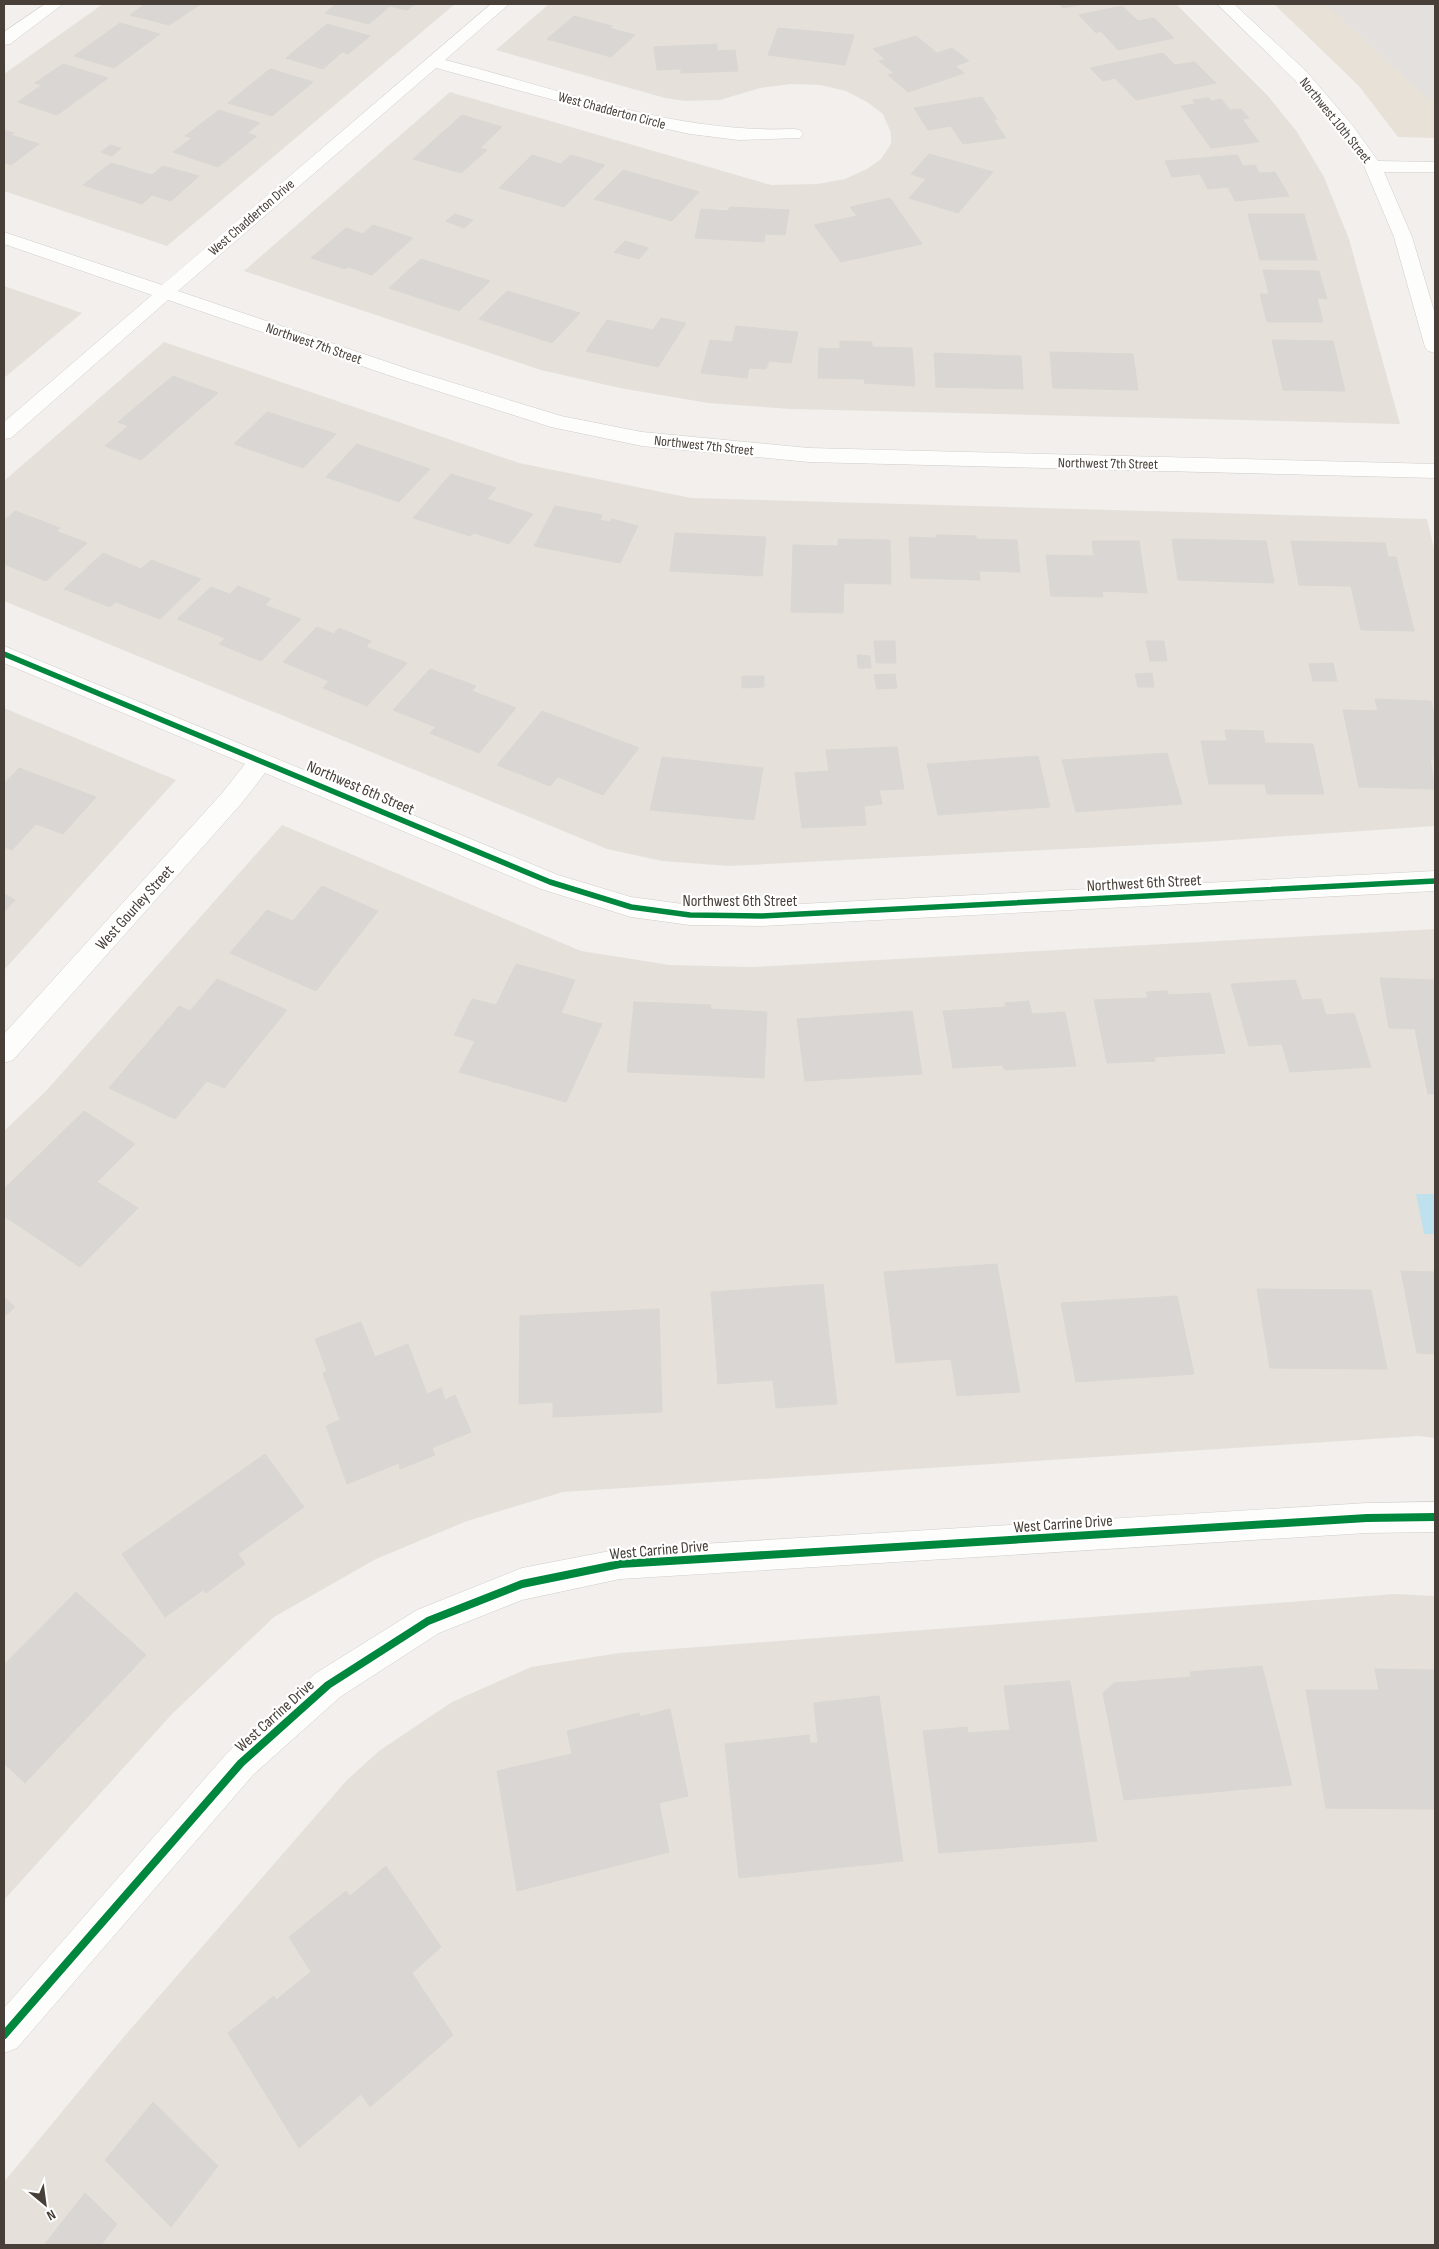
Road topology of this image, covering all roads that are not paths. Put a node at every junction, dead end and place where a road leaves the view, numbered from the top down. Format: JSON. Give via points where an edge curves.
{"nodes":[{"id":1,"x":55,"y":4,"type":"edge"},
{"id":2,"x":501,"y":4,"type":"edge"},
{"id":3,"x":1225,"y":4,"type":"edge"},
{"id":4,"x":4,"y":40,"type":"edge"},
{"id":5,"x":433,"y":62,"type":"junction"},
{"id":6,"x":794,"y":134,"type":"dead end"},
{"id":7,"x":1373,"y":166,"type":"junction"},
{"id":8,"x":1435,"y":167,"type":"edge"},
{"id":9,"x":4,"y":238,"type":"edge"},
{"id":10,"x":166,"y":292,"type":"junction"},
{"id":11,"x":1435,"y":346,"type":"edge"},
{"id":12,"x":4,"y":433,"type":"edge"},
{"id":13,"x":1435,"y":471,"type":"edge"},
{"id":14,"x":4,"y":654,"type":"edge"},
{"id":15,"x":261,"y":760,"type":"junction"},
{"id":16,"x":1435,"y":880,"type":"edge"},
{"id":17,"x":4,"y":1052,"type":"edge"},
{"id":18,"x":1435,"y":1517,"type":"edge"},
{"id":19,"x":4,"y":2035,"type":"edge"}],
"edges":[{"from":1,"to":4,"type":"street"},
{"from":2,"to":5,"type":"street","name":"West Chadderton Drive"},
{"from":3,"to":7,"type":"street","name":"Northwest 10th Street","via":[[1301,76]]},
{"from":5,"to":6,"type":"street","name":"West Chadderton Circle","via":[[663,125],[705,133],[758,137]]},
{"from":5,"to":10,"type":"street","name":"West Chadderton Drive"},
{"from":7,"to":8,"type":"street"},
{"from":7,"to":11,"type":"street","name":"Northwest 10th Street","via":[[1403,237]]},
{"from":9,"to":10,"type":"street","name":"Northwest 7th Street"},
{"from":10,"to":12,"type":"street","name":"West Chadderton Drive"},
{"from":10,"to":13,"type":"street","name":"Northwest 7th Street","via":[[404,374],[549,419],[642,438],[733,450],[809,455]]},
{"from":14,"to":15,"type":"street","name":"Northwest 6th Street"},
{"from":15,"to":16,"type":"street","name":"Northwest 6th Street","via":[[550,882],[631,907],[690,915],[762,916]]},
{"from":15,"to":17,"type":"street","name":"West Gourley Street","via":[[232,798]]},
{"from":18,"to":19,"type":"street","name":"West Carrine Drive","via":[[1367,1518],[620,1564],[522,1584],[428,1622],[328,1685],[241,1764]]}]}
